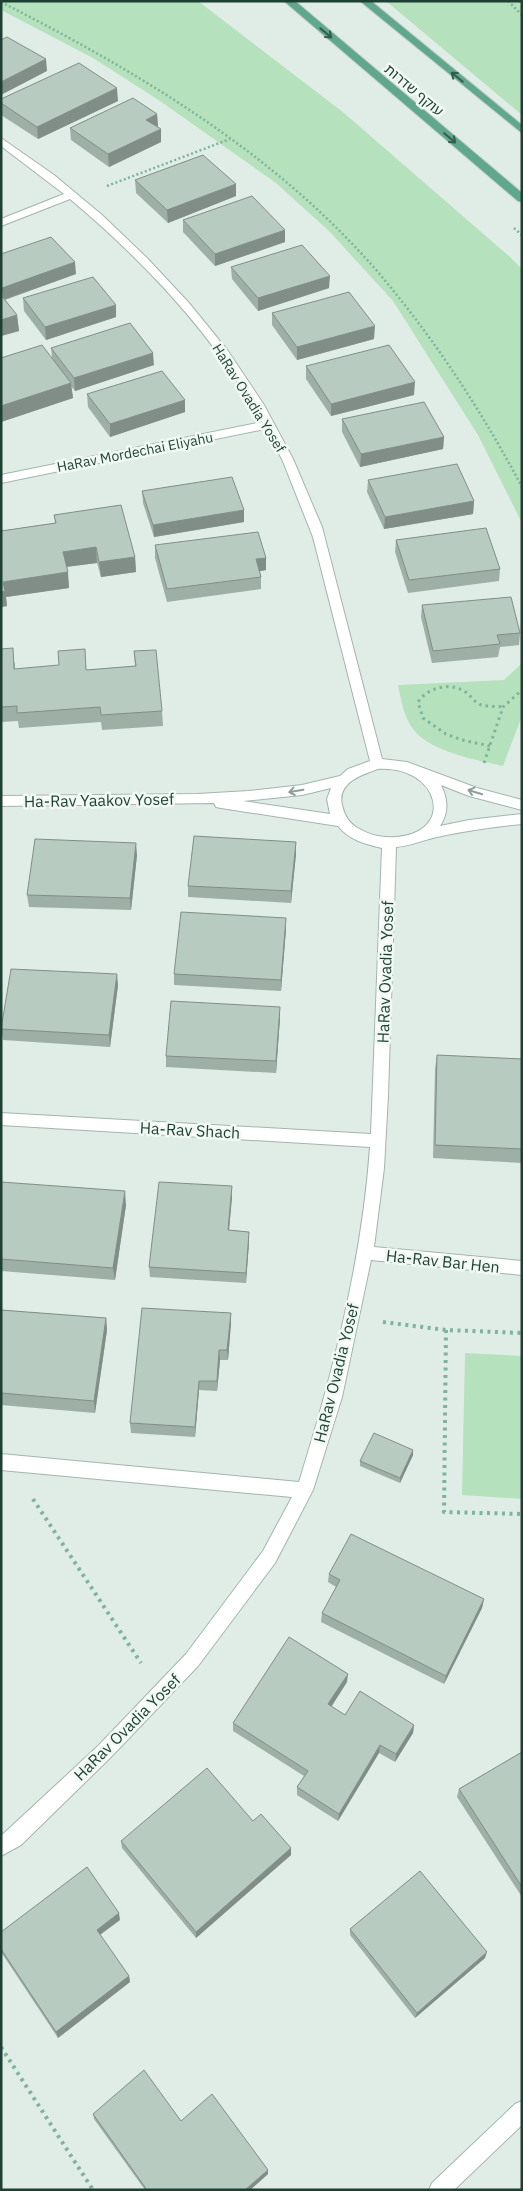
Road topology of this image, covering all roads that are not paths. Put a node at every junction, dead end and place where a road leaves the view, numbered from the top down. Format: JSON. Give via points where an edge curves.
{"nodes":[{"id":1,"x":289,"y":1,"type":"edge"},
{"id":2,"x":365,"y":1,"type":"edge"},
{"id":3,"x":522,"y":130,"type":"edge"},
{"id":4,"x":1,"y":141,"type":"edge"},
{"id":5,"x":73,"y":196,"type":"junction"},
{"id":6,"x":522,"y":199,"type":"edge"},
{"id":7,"x":1,"y":223,"type":"edge"},
{"id":8,"x":268,"y":425,"type":"junction"},
{"id":9,"x":1,"y":479,"type":"edge"},
{"id":10,"x":377,"y":764,"type":"junction"},
{"id":11,"x":417,"y":771,"type":"junction"},
{"id":12,"x":343,"y":780,"type":"junction"},
{"id":13,"x":197,"y":799,"type":"junction"},
{"id":14,"x":1,"y":801,"type":"edge"},
{"id":15,"x":522,"y":805,"type":"edge"},
{"id":16,"x":522,"y":819,"type":"edge"},
{"id":17,"x":340,"y":821,"type":"junction"},
{"id":18,"x":421,"y":836,"type":"junction"},
{"id":19,"x":389,"y":843,"type":"junction"},
{"id":20,"x":1,"y":1119,"type":"edge"},
{"id":21,"x":378,"y":1142,"type":"junction"},
{"id":22,"x":365,"y":1253,"type":"junction"},
{"id":23,"x":522,"y":1268,"type":"edge"},
{"id":24,"x":5,"y":1463,"type":"edge"},
{"id":25,"x":305,"y":1490,"type":"junction"},
{"id":26,"x":1,"y":1847,"type":"edge"},
{"id":27,"x":522,"y":2111,"type":"edge"},
{"id":28,"x":439,"y":2190,"type":"edge"}],
"edges":[{"from":1,"to":6,"type":"main road","name":"עוקף שדרות","one_way":true},
{"from":3,"to":2,"type":"main road","one_way":true},
{"from":4,"to":5,"type":"street","name":"HaRav Ovadia Yosef","via":[[50,175]]},
{"from":5,"to":7,"type":"street"},
{"from":5,"to":8,"type":"street","name":"HaRav Ovadia Yosef","via":[[152,267],[196,316],[230,362]]},
{"from":8,"to":9,"type":"street","name":"HaRav Mordechai Eliyahu"},
{"from":8,"to":10,"type":"street","name":"HaRav Ovadia Yosef","via":[[312,516]]},
{"from":10,"to":11,"type":"street","via":[[394,764]]},
{"from":10,"to":12,"type":"street","via":[[354,771]]},
{"from":15,"to":11,"type":"street","one_way":true},
{"from":11,"to":18,"type":"street","via":[[434,784],[441,803],[440,816]]},
{"from":12,"to":13,"type":"street","name":"Ha-Rav Yaakov Yosef","one_way":true,"via":[[289,792]]},
{"from":12,"to":17,"type":"street","via":[[336,790],[334,803]]},
{"from":13,"to":14,"type":"street","name":"Ha-Rav Yaakov Yosef"},
{"from":13,"to":17,"type":"street","name":"Ha-Rav Yaakov Yosef"},
{"from":16,"to":18,"type":"street","via":[[469,825]]},
{"from":17,"to":19,"type":"street","via":[[357,836]]},
{"from":18,"to":19,"type":"street"},
{"from":19,"to":21,"type":"street","name":"HaRav Ovadia Yosef"},
{"from":20,"to":21,"type":"street","name":"Ha-Rav Shach"},
{"from":21,"to":22,"type":"street","name":"HaRav Ovadia Yosef"},
{"from":22,"to":23,"type":"street","name":"Ha-Rav Bar Hen"},
{"from":22,"to":25,"type":"street","name":"HaRav Ovadia Yosef","via":[[334,1397]]},
{"from":24,"to":25,"type":"street"},
{"from":25,"to":26,"type":"street","name":"HaRav Ovadia Yosef","via":[[269,1557],[192,1660],[104,1752]]},
{"from":27,"to":28,"type":"street"}]}
